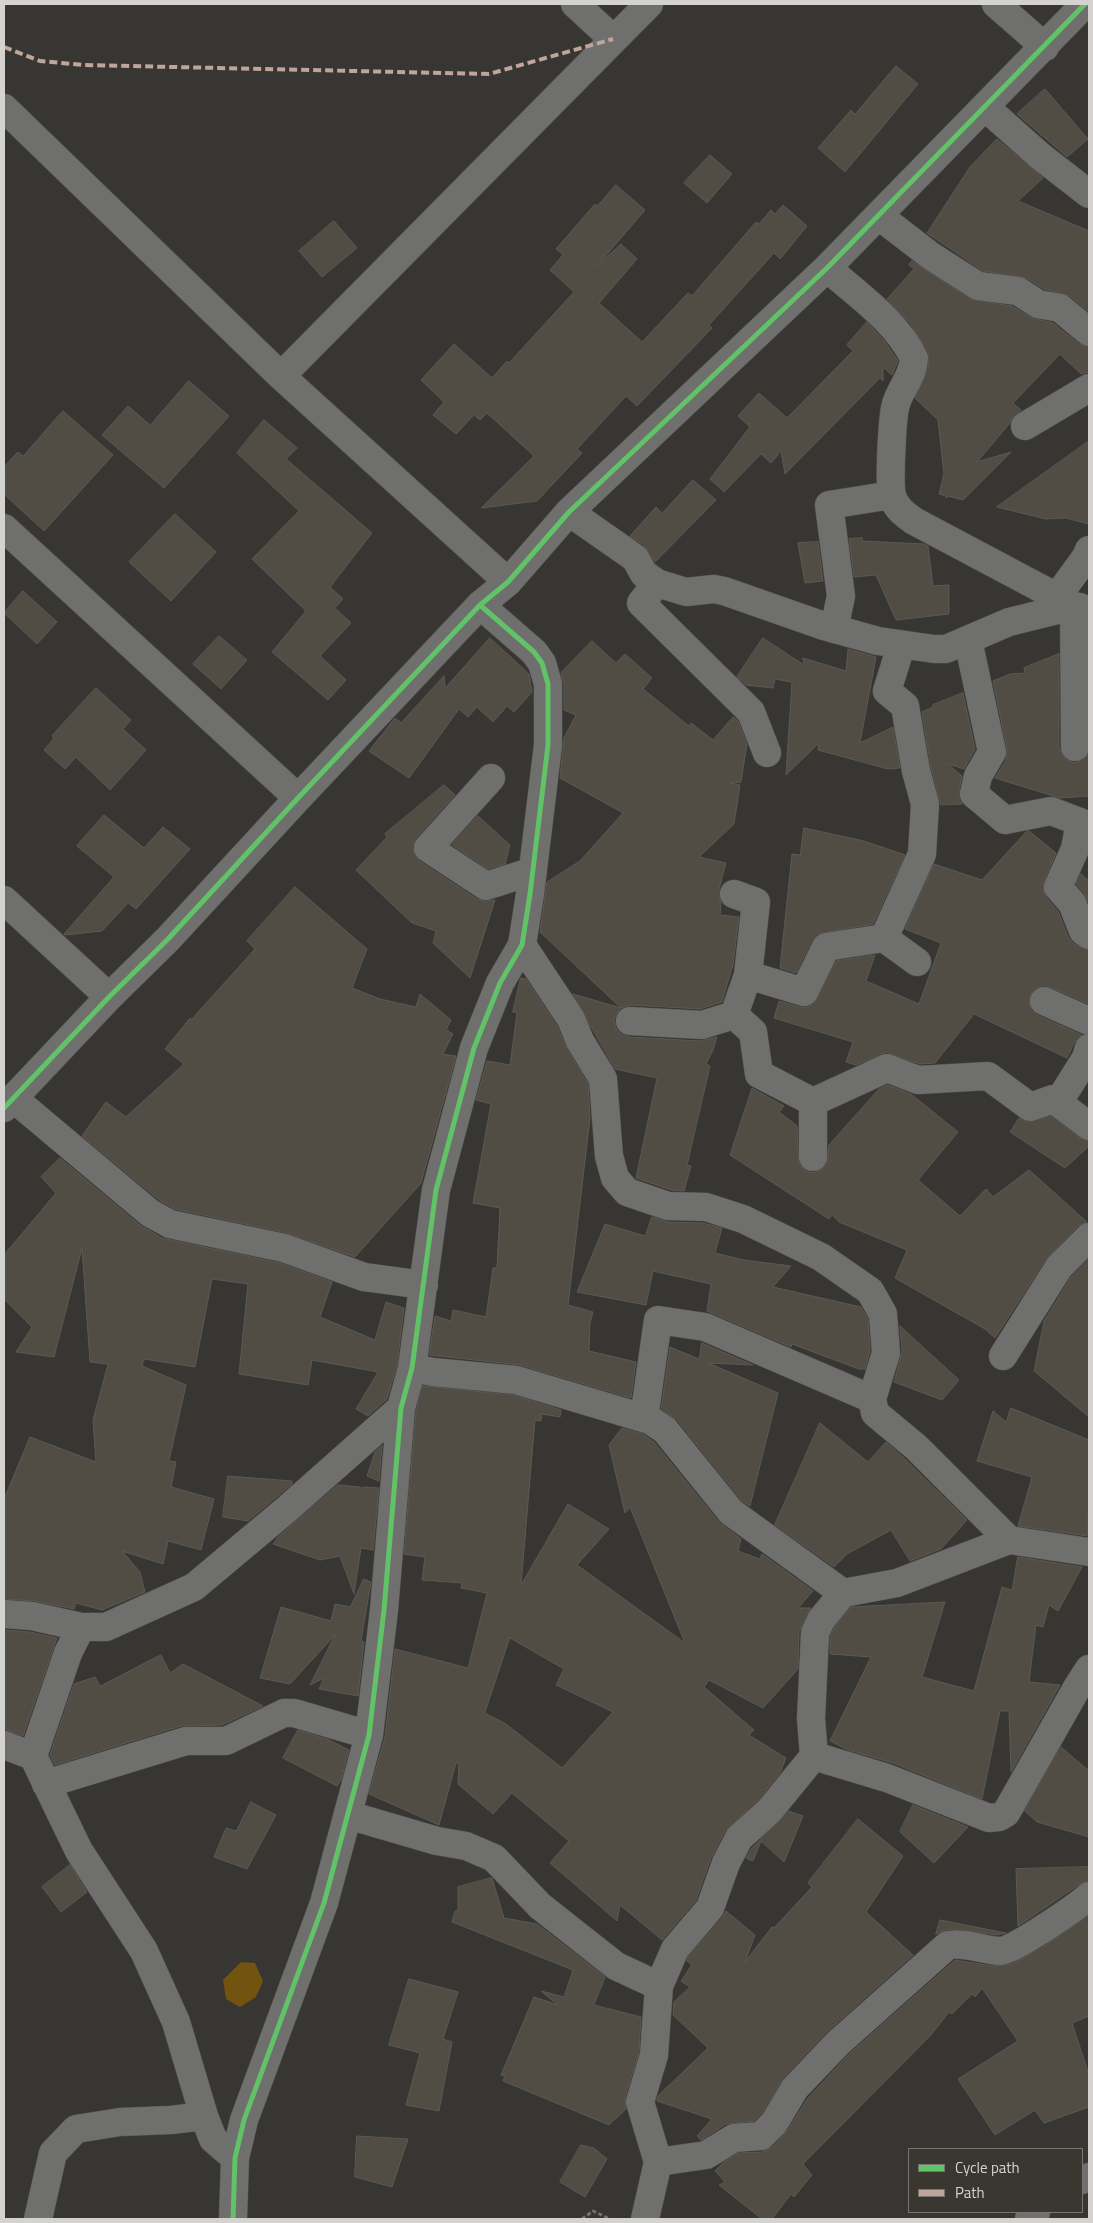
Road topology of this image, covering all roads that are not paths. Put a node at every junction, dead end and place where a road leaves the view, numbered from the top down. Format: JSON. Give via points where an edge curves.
{"nodes":[{"id":1,"x":576,"y":4,"type":"edge"},
{"id":2,"x":648,"y":4,"type":"edge"},
{"id":3,"x":996,"y":4,"type":"edge"},
{"id":4,"x":1084,"y":10,"type":"edge"},
{"id":5,"x":614,"y":39,"type":"junction"},
{"id":6,"x":1046,"y":46,"type":"junction"},
{"id":7,"x":986,"y":107,"type":"junction"},
{"id":8,"x":4,"y":108,"type":"edge"},
{"id":9,"x":1089,"y":194,"type":"edge"},
{"id":10,"x":879,"y":216,"type":"junction"},
{"id":11,"x":828,"y":268,"type":"junction"},
{"id":12,"x":1089,"y":332,"type":"edge"},
{"id":13,"x":281,"y":376,"type":"junction"},
{"id":14,"x":1089,"y":388,"type":"edge"},
{"id":15,"x":1025,"y":426,"type":"dead end"},
{"id":16,"x":892,"y":495,"type":"junction"},
{"id":17,"x":569,"y":512,"type":"junction"},
{"id":18,"x":4,"y":528,"type":"edge"},
{"id":19,"x":1089,"y":550,"type":"edge"},
{"id":20,"x":508,"y":582,"type":"junction"},
{"id":21,"x":657,"y":583,"type":"junction"},
{"id":22,"x":1073,"y":604,"type":"edge"},
{"id":23,"x":480,"y":605,"type":"junction"},
{"id":24,"x":834,"y":629,"type":"junction"},
{"id":25,"x":968,"y":640,"type":"junction"},
{"id":26,"x":901,"y":646,"type":"junction"},
{"id":27,"x":1076,"y":746,"type":"dead end"},
{"id":28,"x":767,"y":753,"type":"dead end"},
{"id":29,"x":491,"y":778,"type":"dead end"},
{"id":30,"x":298,"y":798,"type":"junction"},
{"id":31,"x":1082,"y":851,"type":"edge"},
{"id":32,"x":532,"y":871,"type":"junction"},
{"id":33,"x":734,"y":894,"type":"dead end"},
{"id":34,"x":4,"y":900,"type":"edge"},
{"id":35,"x":1089,"y":934,"type":"edge"},
{"id":36,"x":884,"y":938,"type":"junction"},
{"id":37,"x":522,"y":945,"type":"junction"},
{"id":38,"x":917,"y":962,"type":"dead end"},
{"id":39,"x":748,"y":975,"type":"junction"},
{"id":40,"x":109,"y":997,"type":"junction"},
{"id":41,"x":1044,"y":1001,"type":"dead end"},
{"id":42,"x":734,"y":1015,"type":"junction"},
{"id":43,"x":630,"y":1021,"type":"dead end"},
{"id":44,"x":1089,"y":1021,"type":"edge"},
{"id":45,"x":1089,"y":1048,"type":"edge"},
{"id":46,"x":813,"y":1102,"type":"junction"},
{"id":47,"x":9,"y":1103,"type":"edge"},
{"id":48,"x":1058,"y":1103,"type":"junction"},
{"id":49,"x":1089,"y":1126,"type":"edge"},
{"id":50,"x":813,"y":1157,"type":"dead end"},
{"id":51,"x":1089,"y":1237,"type":"edge"},
{"id":52,"x":424,"y":1285,"type":"junction"},
{"id":53,"x":1003,"y":1356,"type":"dead end"},
{"id":54,"x":412,"y":1368,"type":"junction"},
{"id":55,"x":872,"y":1399,"type":"junction"},
{"id":56,"x":401,"y":1408,"type":"junction"},
{"id":57,"x":644,"y":1418,"type":"junction"},
{"id":58,"x":1009,"y":1540,"type":"junction"},
{"id":59,"x":1089,"y":1552,"type":"edge"},
{"id":60,"x":843,"y":1593,"type":"junction"},
{"id":61,"x":4,"y":1614,"type":"edge"},
{"id":62,"x":81,"y":1627,"type":"junction"},
{"id":63,"x":1089,"y":1669,"type":"edge"},
{"id":64,"x":369,"y":1735,"type":"junction"},
{"id":65,"x":4,"y":1745,"type":"edge"},
{"id":66,"x":33,"y":1756,"type":"junction"},
{"id":67,"x":814,"y":1756,"type":"junction"},
{"id":68,"x":46,"y":1784,"type":"junction"},
{"id":69,"x":348,"y":1815,"type":"junction"},
{"id":70,"x":1089,"y":1896,"type":"edge"},
{"id":71,"x":659,"y":1986,"type":"junction"},
{"id":72,"x":204,"y":2116,"type":"junction"},
{"id":73,"x":234,"y":2158,"type":"junction"},
{"id":74,"x":658,"y":2162,"type":"junction"},
{"id":75,"x":38,"y":2219,"type":"edge"},
{"id":76,"x":233,"y":2219,"type":"edge"},
{"id":77,"x":645,"y":2219,"type":"edge"}],
"edges":[{"from":1,"to":5,"type":"street"},
{"from":2,"to":5,"type":"street"},
{"from":3,"to":6,"type":"street"},
{"from":4,"to":6,"type":"street"},
{"from":5,"to":13,"type":"street"},
{"from":6,"to":7,"type":"street"},
{"from":7,"to":9,"type":"street","via":[[1040,156]]},
{"from":7,"to":10,"type":"street"},
{"from":8,"to":13,"type":"street"},
{"from":10,"to":11,"type":"street"},
{"from":10,"to":12,"type":"street","via":[[931,256],[978,286],[1018,291],[1038,304],[1060,308]]},
{"from":11,"to":16,"type":"street","via":[[900,335],[914,358],[911,376],[893,414]]},
{"from":11,"to":17,"type":"street"},
{"from":13,"to":20,"type":"street"},
{"from":14,"to":15,"type":"street"},
{"from":16,"to":22,"type":"street","via":[[899,510],[914,521]]},
{"from":16,"to":24,"type":"street","via":[[829,505],[841,596]]},
{"from":17,"to":20,"type":"street"},
{"from":17,"to":21,"type":"street","via":[[635,558],[644,574]]},
{"from":18,"to":30,"type":"street"},
{"from":19,"to":22,"type":"street"},
{"from":20,"to":23,"type":"street"},
{"from":21,"to":24,"type":"street","via":[[686,592],[724,591]]},
{"from":21,"to":28,"type":"street","via":[[641,603],[751,712]]},
{"from":22,"to":25,"type":"street","via":[[1009,622]]},
{"from":22,"to":27,"type":"street"},
{"from":23,"to":30,"type":"street"},
{"from":23,"to":32,"type":"street","via":[[534,652],[542,663],[548,684],[548,745]]},
{"from":24,"to":26,"type":"street"},
{"from":25,"to":26,"type":"street","via":[[946,649]]},
{"from":25,"to":31,"type":"street","via":[[992,752],[978,776],[974,794],[1005,820],[1051,811],[1080,822]]},
{"from":26,"to":36,"type":"street","via":[[887,691],[905,706],[925,804],[922,854]]},
{"from":29,"to":32,"type":"street","via":[[428,848],[486,886]]},
{"from":30,"to":40,"type":"street","via":[[168,939]]},
{"from":31,"to":35,"type":"street","via":[[1058,887],[1072,902],[1083,930]]},
{"from":32,"to":37,"type":"street"},
{"from":33,"to":39,"type":"street","via":[[756,902]]},
{"from":34,"to":40,"type":"street"},
{"from":36,"to":38,"type":"street"},
{"from":36,"to":39,"type":"street","via":[[826,947],[804,992]]},
{"from":37,"to":52,"type":"street","via":[[500,983],[474,1048],[436,1190]]},
{"from":37,"to":55,"type":"street","via":[[571,1020],[580,1042],[603,1079],[609,1156],[615,1178],[627,1192],[668,1206],[706,1207],[743,1219],[821,1257],[870,1291],[883,1314],[886,1353]]},
{"from":39,"to":42,"type":"street"},
{"from":40,"to":47,"type":"street"},
{"from":41,"to":44,"type":"street"},
{"from":42,"to":43,"type":"street","via":[[702,1026]]},
{"from":42,"to":46,"type":"street","via":[[753,1032],[759,1074]]},
{"from":45,"to":48,"type":"street"},
{"from":46,"to":48,"type":"street","via":[[887,1068],[918,1080],[988,1076],[1030,1107],[1053,1099]]},
{"from":46,"to":50,"type":"street"},
{"from":47,"to":52,"type":"street","via":[[150,1213],[170,1224],[284,1248],[364,1277]]},
{"from":48,"to":49,"type":"street"},
{"from":51,"to":53,"type":"street","via":[[1060,1267]]},
{"from":52,"to":54,"type":"street"},
{"from":54,"to":56,"type":"street"},
{"from":54,"to":57,"type":"street","via":[[516,1380]]},
{"from":55,"to":57,"type":"street","via":[[704,1327],[658,1320]]},
{"from":55,"to":58,"type":"street","via":[[875,1413],[916,1447]]},
{"from":56,"to":62,"type":"street","via":[[194,1587],[106,1627]]},
{"from":56,"to":64,"type":"street","via":[[384,1610]]},
{"from":57,"to":60,"type":"street","via":[[665,1430],[731,1512]]},
{"from":58,"to":59,"type":"street"},
{"from":58,"to":60,"type":"street","via":[[897,1582]]},
{"from":60,"to":67,"type":"street","via":[[821,1620],[815,1633],[811,1719]]},
{"from":61,"to":62,"type":"street","via":[[32,1616]]},
{"from":62,"to":66,"type":"street","via":[[68,1653]]},
{"from":63,"to":67,"type":"street","via":[[1006,1813],[998,1818],[989,1818],[887,1778]]},
{"from":64,"to":68,"type":"street","via":[[294,1713],[284,1713],[226,1741],[186,1741]]},
{"from":64,"to":69,"type":"street"},
{"from":65,"to":66,"type":"street"},
{"from":66,"to":68,"type":"street"},
{"from":67,"to":71,"type":"street","via":[[769,1811],[739,1838],[710,1908],[675,1949]]},
{"from":68,"to":72,"type":"street","via":[[79,1851],[144,1951],[176,2022]]},
{"from":69,"to":71,"type":"street","via":[[437,1841],[466,1846],[494,1858],[540,1906],[616,1966]]},
{"from":69,"to":73,"type":"street","via":[[324,1903],[244,2120]]},
{"from":70,"to":74,"type":"street","via":[[1074,1910],[1004,1952],[960,1943],[948,1945],[838,2043],[795,2088],[774,2123],[761,2136],[734,2138],[706,2155]]},
{"from":71,"to":74,"type":"street","via":[[654,2055],[640,2102]]},
{"from":72,"to":73,"type":"street","via":[[213,2139]]},
{"from":72,"to":75,"type":"street","via":[[120,2122],[76,2129],[53,2153]]},
{"from":73,"to":76,"type":"street"},
{"from":74,"to":77,"type":"street"}]}
